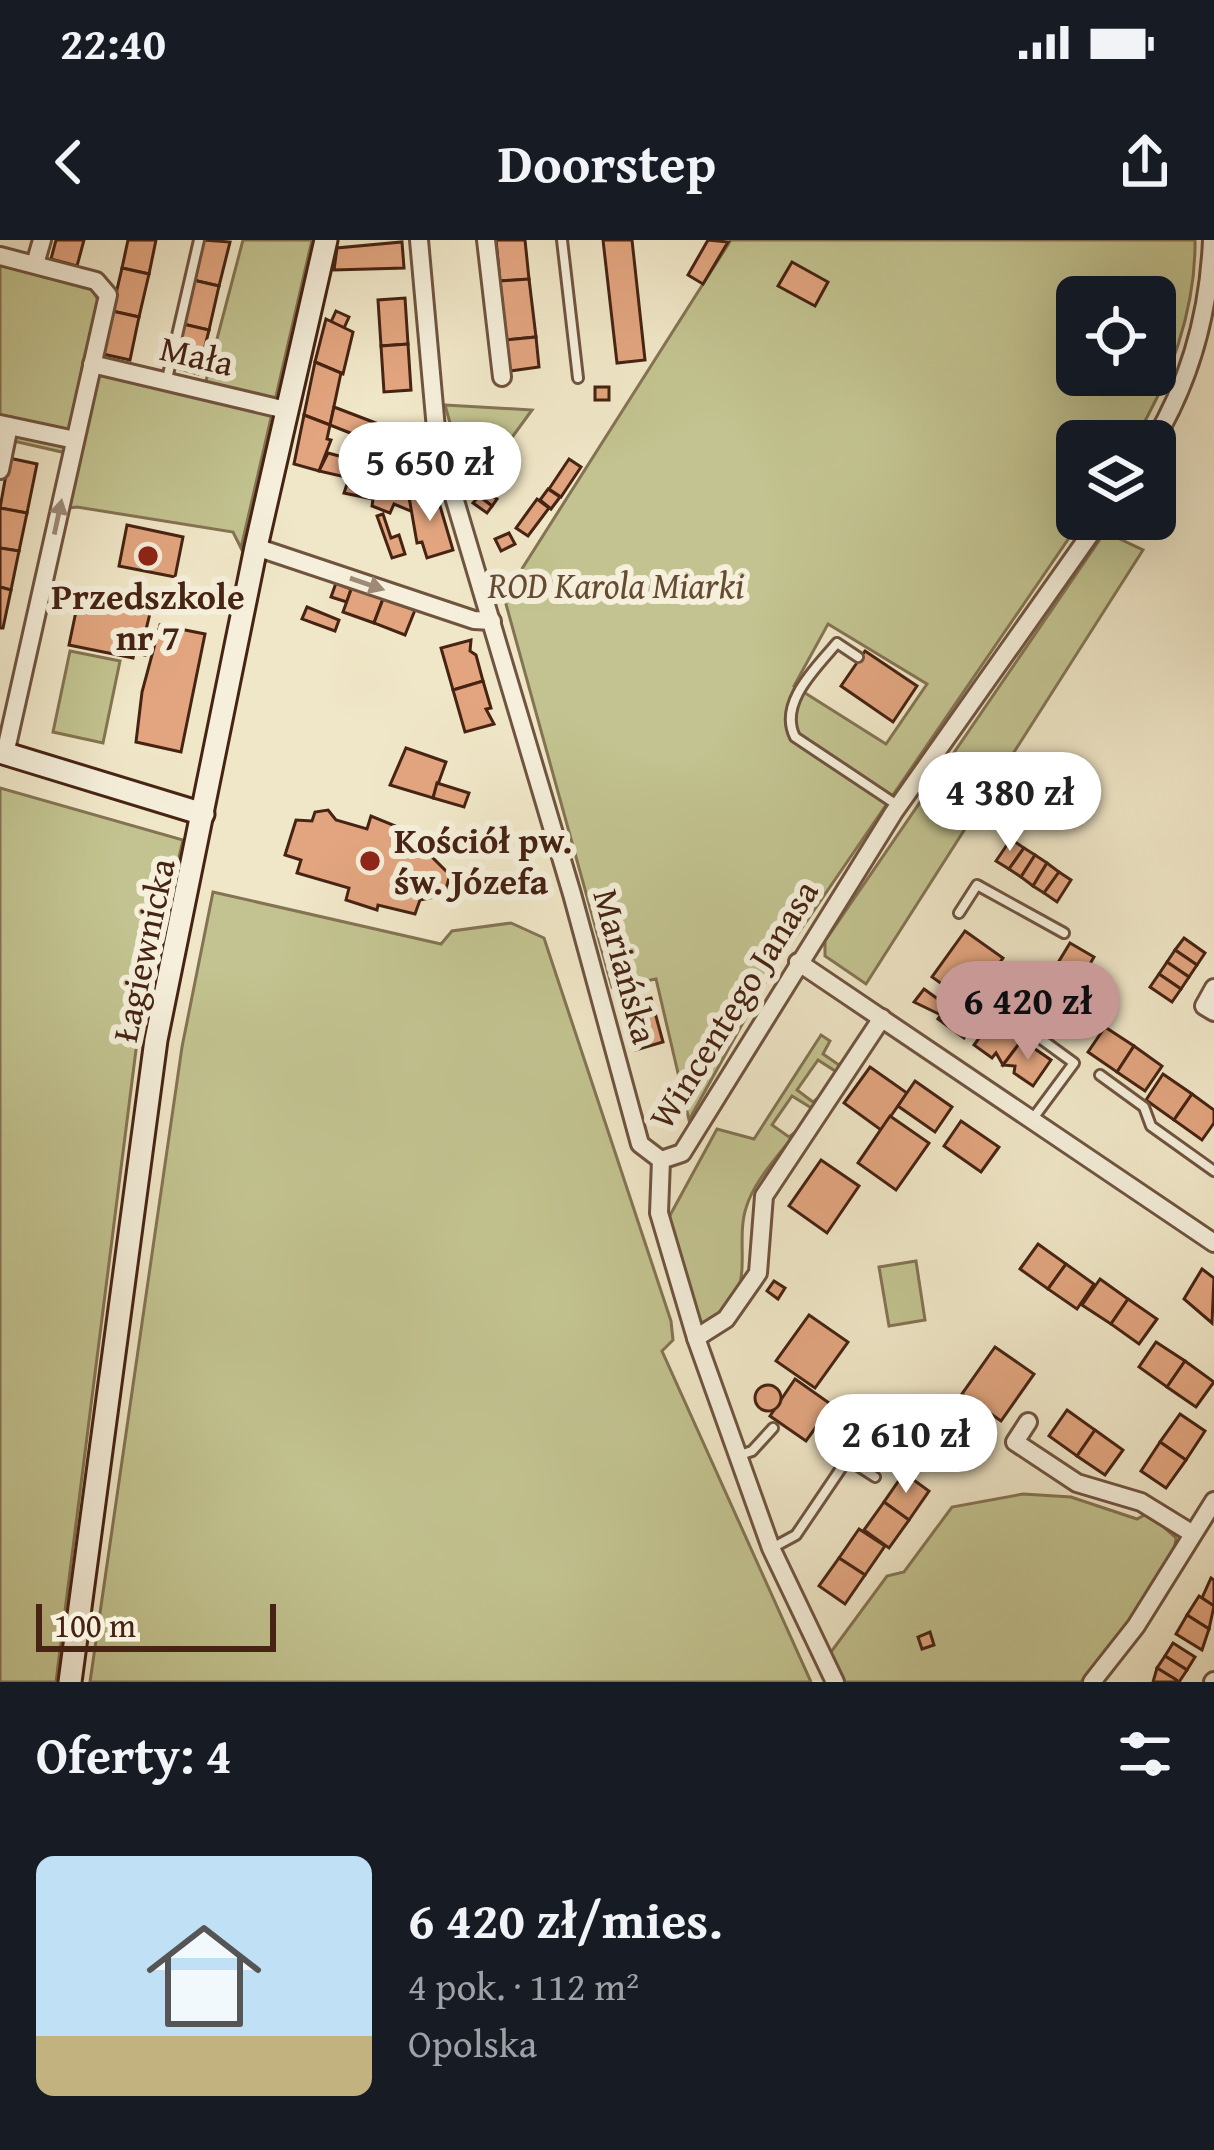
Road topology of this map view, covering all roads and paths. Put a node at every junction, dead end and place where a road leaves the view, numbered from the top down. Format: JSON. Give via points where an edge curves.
{"nodes":[{"id":1,"x":42,"y":240,"type":"edge"},
{"id":2,"x":199,"y":240,"type":"edge"},
{"id":3,"x":326,"y":240,"type":"edge"},
{"id":4,"x":418,"y":240,"type":"edge"},
{"id":5,"x":486,"y":240,"type":"edge"},
{"id":6,"x":562,"y":240,"type":"edge"},
{"id":7,"x":1212,"y":240,"type":"edge"},
{"id":8,"x":0,"y":256,"type":"edge"},
{"id":9,"x":35,"y":264,"type":"junction"},
{"id":10,"x":92,"y":364,"type":"junction"},
{"id":11,"x":502,"y":377,"type":"dead end"},
{"id":12,"x":578,"y":378,"type":"dead end"},
{"id":13,"x":166,"y":381,"type":"junction"},
{"id":14,"x":286,"y":410,"type":"junction"},
{"id":15,"x":1167,"y":420,"type":"edge"},
{"id":16,"x":4,"y":425,"type":"edge"},
{"id":17,"x":75,"y":440,"type":"junction"},
{"id":18,"x":0,"y":469,"type":"edge"},
{"id":19,"x":1086,"y":540,"type":"edge"},
{"id":20,"x":256,"y":547,"type":"junction"},
{"id":21,"x":493,"y":621,"type":"junction"},
{"id":22,"x":858,"y":657,"type":"dead end"},
{"id":23,"x":3,"y":753,"type":"edge"},
{"id":24,"x":898,"y":806,"type":"junction"},
{"id":25,"x":203,"y":814,"type":"junction"},
{"id":26,"x":959,"y":913,"type":"dead end"},
{"id":27,"x":1064,"y":933,"type":"dead end"},
{"id":28,"x":798,"y":962,"type":"junction"},
{"id":29,"x":1214,"y":988,"type":"edge"},
{"id":30,"x":1000,"y":1009,"type":"dead end"},
{"id":31,"x":1214,"y":1012,"type":"edge"},
{"id":32,"x":881,"y":1018,"type":"junction"},
{"id":33,"x":1100,"y":1075,"type":"dead end"},
{"id":34,"x":1033,"y":1118,"type":"junction"},
{"id":35,"x":661,"y":1160,"type":"junction"},
{"id":36,"x":1214,"y":1171,"type":"edge"},
{"id":37,"x":1214,"y":1244,"type":"edge"},
{"id":38,"x":696,"y":1338,"type":"junction"},
{"id":39,"x":1028,"y":1422,"type":"dead end"},
{"id":40,"x":773,"y":1428,"type":"dead end"},
{"id":41,"x":738,"y":1455,"type":"junction"},
{"id":42,"x":875,"y":1477,"type":"dead end"},
{"id":43,"x":1214,"y":1501,"type":"edge"},
{"id":44,"x":1193,"y":1534,"type":"junction"},
{"id":45,"x":771,"y":1548,"type":"junction"},
{"id":46,"x":70,"y":1682,"type":"edge"},
{"id":47,"x":835,"y":1682,"type":"edge"},
{"id":48,"x":1093,"y":1682,"type":"edge"}],
"edges":[{"from":1,"to":9,"type":"street"},
{"from":2,"to":13,"type":"lane"},
{"from":3,"to":14,"type":"street","name":"Łagiewnicka"},
{"from":4,"to":21,"type":"street","name":"Mariańska","via":[[436,440]]},
{"from":5,"to":11,"type":"street"},
{"from":6,"to":12,"type":"lane"},
{"from":7,"to":15,"type":"street","via":[[1207,304]]},
{"from":8,"to":9,"type":"street"},
{"from":9,"to":10,"type":"street","via":[[106,288]]},
{"from":10,"to":13,"type":"street","name":"Mała"},
{"from":10,"to":17,"type":"street"},
{"from":13,"to":14,"type":"street","name":"Mała"},
{"from":14,"to":20,"type":"street","name":"Łagiewnicka"},
{"from":16,"to":17,"type":"street"},
{"from":16,"to":18,"type":"street"},
{"from":23,"to":17,"type":"street","one_way":true},
{"from":19,"to":24,"type":"street","name":"Wincentego Janasa"},
{"from":20,"to":21,"type":"street","one_way":true},
{"from":20,"to":25,"type":"street","name":"Łagiewnicka"},
{"from":21,"to":35,"type":"street","name":"Mariańska","via":[[640,1144]]},
{"from":22,"to":24,"type":"lane","via":[[837,643],[789,709],[790,728]]},
{"from":23,"to":25,"type":"street"},
{"from":24,"to":28,"type":"street","name":"Wincentego Janasa"},
{"from":25,"to":46,"type":"street","name":"Łagiewnicka","via":[[151,1075]]},
{"from":26,"to":27,"type":"lane","via":[[977,885]]},
{"from":28,"to":32,"type":"street"},
{"from":28,"to":35,"type":"street","name":"Wincentego Janasa","via":[[682,1153]]},
{"from":29,"to":31,"type":"street","via":[[1204,1006]]},
{"from":30,"to":34,"type":"lane","via":[[1074,1063]]},
{"from":32,"to":34,"type":"street"},
{"from":32,"to":38,"type":"street","via":[[764,1196],[758,1273],[726,1319]]},
{"from":33,"to":36,"type":"lane","via":[[1144,1107],[1151,1126]]},
{"from":34,"to":37,"type":"street"},
{"from":35,"to":38,"type":"street","via":[[659,1214]]},
{"from":38,"to":41,"type":"street"},
{"from":39,"to":44,"type":"street","via":[[1015,1442],[1077,1483],[1142,1502]]},
{"from":40,"to":41,"type":"lane"},
{"from":41,"to":45,"type":"street"},
{"from":42,"to":45,"type":"lane","via":[[844,1464],[796,1535]]},
{"from":43,"to":44,"type":"street"},
{"from":44,"to":48,"type":"street"},
{"from":45,"to":47,"type":"street"}]}
